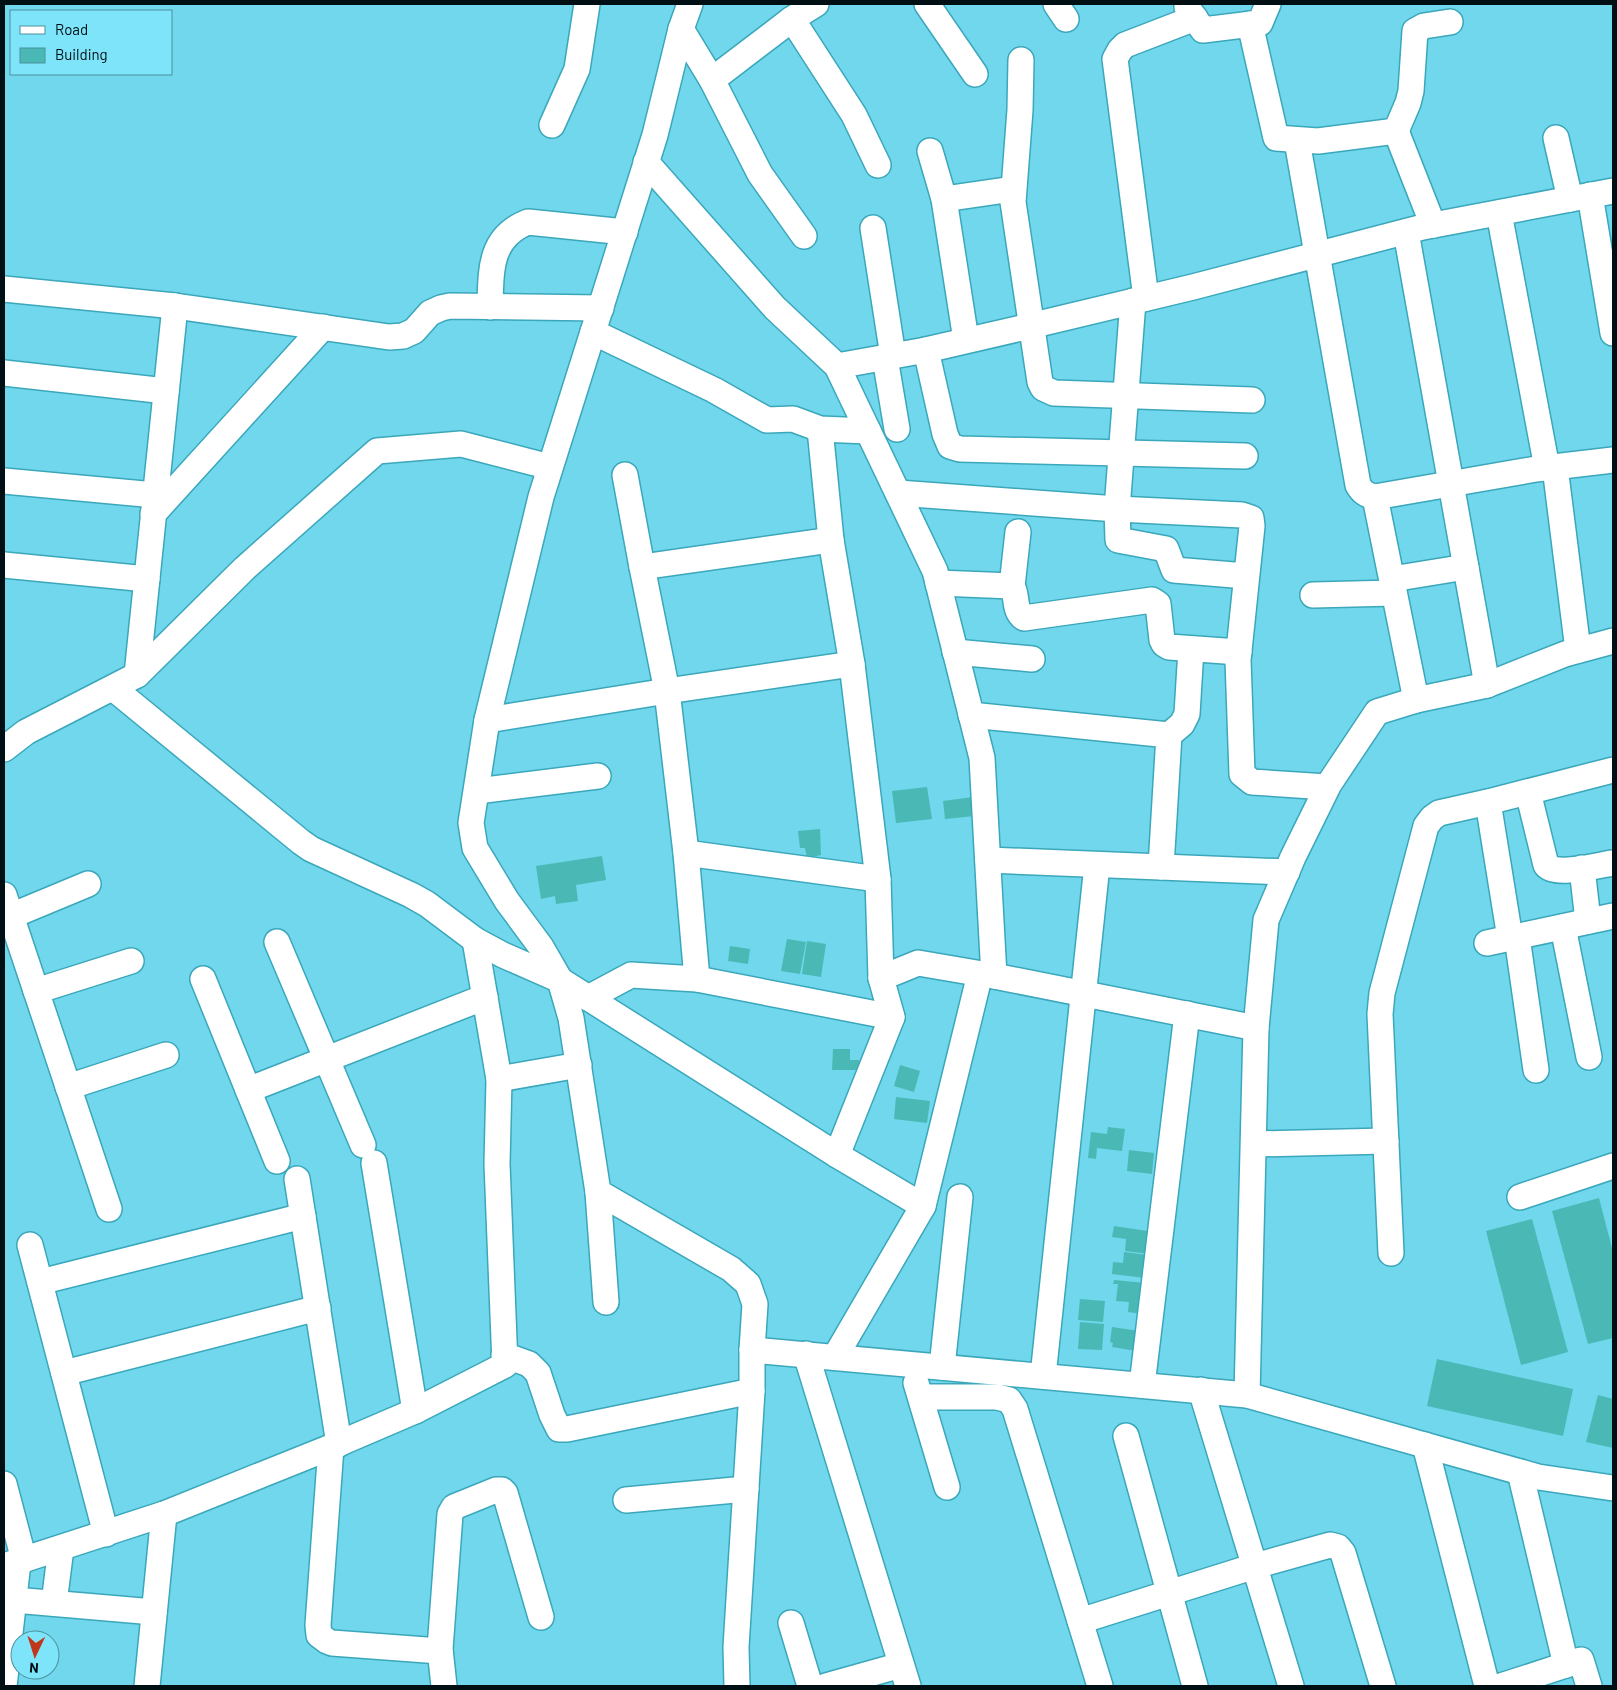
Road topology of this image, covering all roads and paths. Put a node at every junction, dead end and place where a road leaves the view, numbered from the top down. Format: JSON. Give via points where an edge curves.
{"nodes":[{"id":1,"x":587,"y":4,"type":"edge"},
{"id":2,"x":690,"y":4,"type":"edge"},
{"id":3,"x":816,"y":4,"type":"edge"},
{"id":4,"x":927,"y":4,"type":"edge"},
{"id":5,"x":1268,"y":4,"type":"edge"},
{"id":6,"x":1190,"y":11,"type":"edge"},
{"id":7,"x":792,"y":19,"type":"junction"},
{"id":8,"x":1450,"y":22,"type":"dead end"},
{"id":9,"x":1250,"y":24,"type":"junction"},
{"id":10,"x":682,"y":30,"type":"junction"},
{"id":11,"x":1021,"y":60,"type":"dead end"},
{"id":12,"x":975,"y":74,"type":"dead end"},
{"id":13,"x":712,"y":80,"type":"junction"},
{"id":14,"x":552,"y":125,"type":"dead end"},
{"id":15,"x":1396,"y":131,"type":"junction"},
{"id":16,"x":1556,"y":138,"type":"dead end"},
{"id":17,"x":1297,"y":141,"type":"junction"},
{"id":18,"x":930,"y":151,"type":"dead end"},
{"id":19,"x":646,"y":162,"type":"junction"},
{"id":20,"x":878,"y":165,"type":"dead end"},
{"id":21,"x":1013,"y":189,"type":"junction"},
{"id":22,"x":1591,"y":195,"type":"edge"},
{"id":23,"x":944,"y":199,"type":"junction"},
{"id":24,"x":1499,"y":213,"type":"junction"},
{"id":25,"x":1433,"y":225,"type":"junction"},
{"id":26,"x":872,"y":228,"type":"dead end"},
{"id":27,"x":625,"y":232,"type":"junction"},
{"id":28,"x":1406,"y":232,"type":"junction"},
{"id":29,"x":804,"y":236,"type":"dead end"},
{"id":30,"x":1318,"y":254,"type":"junction"},
{"id":31,"x":4,"y":288,"type":"edge"},
{"id":32,"x":1140,"y":300,"type":"junction"},
{"id":33,"x":175,"y":306,"type":"junction"},
{"id":34,"x":490,"y":307,"type":"junction"},
{"id":35,"x":601,"y":308,"type":"junction"},
{"id":36,"x":1030,"y":326,"type":"junction"},
{"id":37,"x":323,"y":327,"type":"junction"},
{"id":38,"x":593,"y":332,"type":"junction"},
{"id":39,"x":1613,"y":333,"type":"edge"},
{"id":40,"x":966,"y":340,"type":"junction"},
{"id":41,"x":926,"y":350,"type":"junction"},
{"id":42,"x":889,"y":357,"type":"junction"},
{"id":43,"x":837,"y":366,"type":"junction"},
{"id":44,"x":4,"y":373,"type":"edge"},
{"id":45,"x":166,"y":391,"type":"junction"},
{"id":46,"x":1126,"y":394,"type":"junction"},
{"id":47,"x":1252,"y":400,"type":"dead end"},
{"id":48,"x":820,"y":429,"type":"junction"},
{"id":49,"x":897,"y":429,"type":"dead end"},
{"id":50,"x":868,"y":430,"type":"junction"},
{"id":51,"x":1122,"y":453,"type":"junction"},
{"id":52,"x":1245,"y":456,"type":"dead end"},
{"id":53,"x":1613,"y":460,"type":"edge"},
{"id":54,"x":550,"y":467,"type":"junction"},
{"id":55,"x":1551,"y":468,"type":"junction"},
{"id":56,"x":625,"y":475,"type":"dead end"},
{"id":57,"x":4,"y":482,"type":"edge"},
{"id":58,"x":1452,"y":484,"type":"junction"},
{"id":59,"x":898,"y":493,"type":"junction"},
{"id":60,"x":1375,"y":497,"type":"junction"},
{"id":61,"x":154,"y":505,"type":"junction"},
{"id":62,"x":1117,"y":508,"type":"junction"},
{"id":63,"x":1018,"y":532,"type":"dead end"},
{"id":64,"x":831,"y":540,"type":"junction"},
{"id":65,"x":4,"y":565,"type":"edge"},
{"id":66,"x":642,"y":567,"type":"junction"},
{"id":67,"x":1466,"y":567,"type":"junction"},
{"id":68,"x":1246,"y":576,"type":"junction"},
{"id":69,"x":147,"y":579,"type":"junction"},
{"id":70,"x":938,"y":583,"type":"junction"},
{"id":71,"x":1012,"y":586,"type":"junction"},
{"id":72,"x":1393,"y":586,"type":"junction"},
{"id":73,"x":1313,"y":595,"type":"dead end"},
{"id":74,"x":1613,"y":641,"type":"edge"},
{"id":75,"x":1191,"y":649,"type":"junction"},
{"id":76,"x":1578,"y":650,"type":"junction"},
{"id":77,"x":955,"y":652,"type":"junction"},
{"id":78,"x":1239,"y":652,"type":"junction"},
{"id":79,"x":1032,"y":659,"type":"dead end"},
{"id":80,"x":852,"y":664,"type":"junction"},
{"id":81,"x":137,"y":675,"type":"junction"},
{"id":82,"x":1487,"y":685,"type":"junction"},
{"id":83,"x":112,"y":688,"type":"junction"},
{"id":84,"x":667,"y":691,"type":"junction"},
{"id":85,"x":1416,"y":700,"type":"junction"},
{"id":86,"x":971,"y":715,"type":"junction"},
{"id":87,"x":486,"y":720,"type":"junction"},
{"id":88,"x":15,"y":730,"type":"edge"},
{"id":89,"x":1169,"y":735,"type":"junction"},
{"id":90,"x":4,"y":749,"type":"edge"},
{"id":91,"x":1613,"y":770,"type":"edge"},
{"id":92,"x":598,"y":776,"type":"dead end"},
{"id":93,"x":1328,"y":787,"type":"junction"},
{"id":94,"x":477,"y":792,"type":"junction"},
{"id":95,"x":1528,"y":792,"type":"junction"},
{"id":96,"x":1488,"y":802,"type":"junction"},
{"id":97,"x":686,"y":853,"type":"junction"},
{"id":98,"x":988,"y":860,"type":"junction"},
{"id":99,"x":1613,"y":863,"type":"edge"},
{"id":100,"x":1097,"y":864,"type":"junction"},
{"id":101,"x":1161,"y":867,"type":"junction"},
{"id":102,"x":1582,"y":868,"type":"junction"},
{"id":103,"x":1287,"y":872,"type":"junction"},
{"id":104,"x":878,"y":879,"type":"junction"},
{"id":105,"x":88,"y":884,"type":"dead end"},
{"id":106,"x":7,"y":906,"type":"edge"},
{"id":107,"x":1613,"y":916,"type":"edge"},
{"id":108,"x":1588,"y":921,"type":"junction"},
{"id":109,"x":1563,"y":927,"type":"junction"},
{"id":110,"x":1505,"y":939,"type":"junction"},
{"id":111,"x":475,"y":940,"type":"junction"},
{"id":112,"x":277,"y":942,"type":"dead end"},
{"id":113,"x":131,"y":961,"type":"dead end"},
{"id":114,"x":987,"y":975,"type":"junction"},
{"id":115,"x":881,"y":978,"type":"junction"},
{"id":116,"x":203,"y":979,"type":"dead end"},
{"id":117,"x":560,"y":980,"type":"junction"},
{"id":118,"x":698,"y":980,"type":"junction"},
{"id":119,"x":36,"y":990,"type":"junction"},
{"id":120,"x":1084,"y":994,"type":"junction"},
{"id":121,"x":485,"y":997,"type":"junction"},
{"id":122,"x":588,"y":998,"type":"junction"},
{"id":123,"x":1187,"y":1014,"type":"junction"},
{"id":124,"x":892,"y":1017,"type":"junction"},
{"id":125,"x":1256,"y":1028,"type":"junction"},
{"id":126,"x":166,"y":1054,"type":"dead end"},
{"id":127,"x":1589,"y":1056,"type":"dead end"},
{"id":128,"x":327,"y":1059,"type":"junction"},
{"id":129,"x":579,"y":1065,"type":"junction"},
{"id":130,"x":1536,"y":1070,"type":"dead end"},
{"id":131,"x":499,"y":1079,"type":"junction"},
{"id":132,"x":68,"y":1087,"type":"junction"},
{"id":133,"x":248,"y":1090,"type":"junction"},
{"id":134,"x":1386,"y":1141,"type":"junction"},
{"id":135,"x":1254,"y":1144,"type":"junction"},
{"id":136,"x":837,"y":1155,"type":"junction"},
{"id":137,"x":276,"y":1161,"type":"dead end"},
{"id":138,"x":1613,"y":1166,"type":"edge"},
{"id":139,"x":297,"y":1179,"type":"dead end"},
{"id":140,"x":598,"y":1192,"type":"junction"},
{"id":141,"x":960,"y":1197,"type":"dead end"},
{"id":142,"x":1520,"y":1197,"type":"dead end"},
{"id":143,"x":923,"y":1206,"type":"junction"},
{"id":144,"x":109,"y":1209,"type":"dead end"},
{"id":145,"x":303,"y":1216,"type":"junction"},
{"id":146,"x":30,"y":1245,"type":"dead end"},
{"id":147,"x":1391,"y":1253,"type":"dead end"},
{"id":148,"x":40,"y":1282,"type":"junction"},
{"id":149,"x":606,"y":1302,"type":"dead end"},
{"id":150,"x":318,"y":1308,"type":"junction"},
{"id":151,"x":752,"y":1350,"type":"junction"},
{"id":152,"x":504,"y":1354,"type":"junction"},
{"id":153,"x":806,"y":1354,"type":"junction"},
{"id":154,"x":835,"y":1357,"type":"junction"},
{"id":155,"x":911,"y":1364,"type":"junction"},
{"id":156,"x":942,"y":1367,"type":"junction"},
{"id":157,"x":64,"y":1373,"type":"junction"},
{"id":158,"x":1043,"y":1376,"type":"junction"},
{"id":159,"x":1142,"y":1385,"type":"junction"},
{"id":160,"x":1201,"y":1390,"type":"junction"},
{"id":161,"x":752,"y":1391,"type":"junction"},
{"id":162,"x":1247,"y":1395,"type":"junction"},
{"id":163,"x":921,"y":1397,"type":"junction"},
{"id":164,"x":415,"y":1411,"type":"junction"},
{"id":165,"x":1126,"y":1436,"type":"dead end"},
{"id":166,"x":1425,"y":1445,"type":"junction"},
{"id":167,"x":335,"y":1446,"type":"junction"},
{"id":168,"x":1520,"y":1472,"type":"junction"},
{"id":169,"x":4,"y":1484,"type":"edge"},
{"id":170,"x":947,"y":1487,"type":"dead end"},
{"id":171,"x":746,"y":1488,"type":"junction"},
{"id":172,"x":1613,"y":1488,"type":"edge"},
{"id":173,"x":626,"y":1500,"type":"dead end"},
{"id":174,"x":164,"y":1514,"type":"junction"},
{"id":175,"x":106,"y":1534,"type":"junction"},
{"id":176,"x":61,"y":1548,"type":"junction"},
{"id":177,"x":15,"y":1563,"type":"edge"},
{"id":178,"x":1255,"y":1566,"type":"junction"},
{"id":179,"x":1168,"y":1594,"type":"junction"},
{"id":180,"x":14,"y":1600,"type":"junction"},
{"id":181,"x":54,"y":1603,"type":"junction"},
{"id":182,"x":154,"y":1612,"type":"junction"},
{"id":183,"x":541,"y":1617,"type":"dead end"},
{"id":184,"x":1080,"y":1621,"type":"junction"},
{"id":185,"x":792,"y":1623,"type":"dead end"},
{"id":186,"x":440,"y":1651,"type":"junction"},
{"id":187,"x":1566,"y":1665,"type":"junction"},
{"id":188,"x":904,"y":1676,"type":"edge"},
{"id":189,"x":4,"y":1686,"type":"edge"},
{"id":190,"x":147,"y":1686,"type":"edge"},
{"id":191,"x":444,"y":1686,"type":"edge"},
{"id":192,"x":737,"y":1686,"type":"edge"},
{"id":193,"x":810,"y":1686,"type":"edge"},
{"id":194,"x":826,"y":1686,"type":"edge"},
{"id":195,"x":1100,"y":1686,"type":"edge"},
{"id":196,"x":1195,"y":1686,"type":"edge"},
{"id":197,"x":1291,"y":1686,"type":"edge"},
{"id":198,"x":1383,"y":1686,"type":"edge"},
{"id":199,"x":1487,"y":1686,"type":"edge"},
{"id":200,"x":1501,"y":1686,"type":"edge"},
{"id":201,"x":1589,"y":1686,"type":"edge"}],
"edges":[{"from":1,"to":14,"type":"street","via":[[578,69]]},
{"from":2,"to":10,"type":"street"},
{"from":3,"to":7,"type":"street"},
{"from":4,"to":12,"type":"street"},
{"from":5,"to":9,"type":"street","via":[[1260,23]]},
{"from":6,"to":9,"type":"street","via":[[1203,30]]},
{"from":6,"to":32,"type":"street","via":[[1125,45],[1115,59]]},
{"from":7,"to":13,"type":"street"},
{"from":7,"to":20,"type":"street","via":[[854,115]]},
{"from":8,"to":15,"type":"street","via":[[1424,26],[1415,31],[1411,91]]},
{"from":9,"to":17,"type":"street","via":[[1276,138]]},
{"from":10,"to":13,"type":"street"},
{"from":10,"to":19,"type":"street"},
{"from":11,"to":21,"type":"street"},
{"from":13,"to":29,"type":"street","via":[[760,174]]},
{"from":15,"to":17,"type":"street"},
{"from":15,"to":25,"type":"street"},
{"from":16,"to":22,"type":"street"},
{"from":17,"to":30,"type":"street"},
{"from":18,"to":23,"type":"street"},
{"from":19,"to":27,"type":"street"},
{"from":19,"to":43,"type":"street","via":[[775,308]]},
{"from":21,"to":23,"type":"street"},
{"from":21,"to":36,"type":"street"},
{"from":22,"to":24,"type":"street"},
{"from":22,"to":39,"type":"street"},
{"from":23,"to":40,"type":"street"},
{"from":24,"to":25,"type":"street"},
{"from":24,"to":55,"type":"street"},
{"from":25,"to":28,"type":"street"},
{"from":26,"to":42,"type":"street"},
{"from":27,"to":34,"type":"street","via":[[528,222],[515,228],[504,237],[495,255]]},
{"from":27,"to":35,"type":"street"},
{"from":28,"to":30,"type":"street"},
{"from":28,"to":58,"type":"street"},
{"from":30,"to":32,"type":"street"},
{"from":30,"to":60,"type":"street","via":[[1358,485],[1362,491]]},
{"from":31,"to":33,"type":"street"},
{"from":32,"to":36,"type":"street"},
{"from":32,"to":46,"type":"street"},
{"from":33,"to":37,"type":"street"},
{"from":33,"to":45,"type":"street"},
{"from":34,"to":35,"type":"street"},
{"from":34,"to":37,"type":"street","via":[[441,308],[403,336],[389,337]]},
{"from":35,"to":38,"type":"street"},
{"from":36,"to":40,"type":"street"},
{"from":36,"to":46,"type":"street","via":[[1043,388],[1054,392]]},
{"from":37,"to":61,"type":"street"},
{"from":38,"to":48,"type":"street","via":[[714,390],[767,420],[793,419]]},
{"from":38,"to":54,"type":"street"},
{"from":40,"to":41,"type":"street"},
{"from":41,"to":42,"type":"street"},
{"from":41,"to":51,"type":"street","via":[[950,446],[960,449]]},
{"from":42,"to":43,"type":"street"},
{"from":42,"to":49,"type":"street"},
{"from":43,"to":50,"type":"street"},
{"from":44,"to":45,"type":"street"},
{"from":45,"to":61,"type":"street"},
{"from":46,"to":47,"type":"street"},
{"from":46,"to":51,"type":"street"},
{"from":48,"to":50,"type":"street"},
{"from":48,"to":64,"type":"street"},
{"from":50,"to":59,"type":"street"},
{"from":51,"to":52,"type":"street"},
{"from":51,"to":62,"type":"street"},
{"from":53,"to":55,"type":"street"},
{"from":54,"to":81,"type":"street","via":[[461,444],[377,451],[245,568]]},
{"from":54,"to":87,"type":"street"},
{"from":55,"to":58,"type":"street"},
{"from":55,"to":76,"type":"street"},
{"from":56,"to":66,"type":"street"},
{"from":57,"to":61,"type":"street"},
{"from":58,"to":60,"type":"street"},
{"from":58,"to":67,"type":"street"},
{"from":59,"to":62,"type":"street"},
{"from":59,"to":70,"type":"street"},
{"from":60,"to":72,"type":"street"},
{"from":61,"to":69,"type":"street"},
{"from":62,"to":68,"type":"street","via":[[1118,540],[1166,550],[1174,570]]},
{"from":62,"to":68,"type":"street","via":[[1252,518]]},
{"from":63,"to":71,"type":"street"},
{"from":64,"to":66,"type":"street"},
{"from":64,"to":80,"type":"street"},
{"from":65,"to":69,"type":"street"},
{"from":66,"to":84,"type":"street"},
{"from":67,"to":72,"type":"street"},
{"from":67,"to":82,"type":"street"},
{"from":68,"to":78,"type":"street"},
{"from":69,"to":81,"type":"street"},
{"from":70,"to":71,"type":"street"},
{"from":70,"to":77,"type":"street"},
{"from":71,"to":75,"type":"street","via":[[1018,612],[1024,618],[1152,600],[1158,604],[1164,644]]},
{"from":72,"to":73,"type":"street"},
{"from":72,"to":85,"type":"street"},
{"from":74,"to":76,"type":"street"},
{"from":75,"to":78,"type":"street"},
{"from":75,"to":89,"type":"street","via":[[1187,714],[1182,724]]},
{"from":76,"to":82,"type":"street"},
{"from":77,"to":79,"type":"street"},
{"from":77,"to":86,"type":"street"},
{"from":78,"to":93,"type":"street","via":[[1242,774],[1252,782]]},
{"from":80,"to":84,"type":"street"},
{"from":80,"to":104,"type":"street"},
{"from":81,"to":83,"type":"street"},
{"from":82,"to":85,"type":"street"},
{"from":83,"to":88,"type":"street"},
{"from":83,"to":111,"type":"street","via":[[311,850],[411,895]]},
{"from":84,"to":87,"type":"street"},
{"from":84,"to":97,"type":"street"},
{"from":85,"to":93,"type":"street","via":[[1377,712]]},
{"from":86,"to":89,"type":"street"},
{"from":86,"to":98,"type":"street","via":[[982,758]]},
{"from":87,"to":94,"type":"street"},
{"from":88,"to":90,"type":"street"},
{"from":89,"to":101,"type":"street"},
{"from":91,"to":95,"type":"street"},
{"from":92,"to":94,"type":"street"},
{"from":93,"to":103,"type":"street"},
{"from":94,"to":117,"type":"street","via":[[472,823],[475,848]]},
{"from":95,"to":96,"type":"street"},
{"from":95,"to":102,"type":"street","via":[[1546,865],[1560,871]]},
{"from":96,"to":110,"type":"street"},
{"from":96,"to":134,"type":"street","via":[[1440,813],[1426,826],[1382,993],[1380,1014]]},
{"from":97,"to":104,"type":"street"},
{"from":97,"to":118,"type":"street"},
{"from":98,"to":100,"type":"street"},
{"from":98,"to":114,"type":"street"},
{"from":99,"to":102,"type":"street"},
{"from":100,"to":101,"type":"street"},
{"from":100,"to":120,"type":"street"},
{"from":101,"to":103,"type":"street"},
{"from":102,"to":108,"type":"street"},
{"from":103,"to":125,"type":"street","via":[[1266,920]]},
{"from":104,"to":115,"type":"street"},
{"from":105,"to":106,"type":"street"},
{"from":106,"to":119,"type":"street"},
{"from":107,"to":108,"type":"street"},
{"from":108,"to":109,"type":"street"},
{"from":109,"to":110,"type":"street"},
{"from":109,"to":127,"type":"street"},
{"from":110,"to":130,"type":"street"},
{"from":111,"to":117,"type":"street"},
{"from":111,"to":121,"type":"street"},
{"from":112,"to":128,"type":"street"},
{"from":113,"to":119,"type":"street"},
{"from":114,"to":115,"type":"street","via":[[918,963]]},
{"from":114,"to":120,"type":"street"},
{"from":114,"to":143,"type":"street"},
{"from":115,"to":124,"type":"street"},
{"from":116,"to":133,"type":"street"},
{"from":117,"to":122,"type":"street"},
{"from":117,"to":129,"type":"street"},
{"from":118,"to":122,"type":"street","via":[[631,975]]},
{"from":118,"to":124,"type":"street"},
{"from":119,"to":132,"type":"street"},
{"from":120,"to":123,"type":"street"},
{"from":120,"to":158,"type":"street"},
{"from":121,"to":128,"type":"street"},
{"from":121,"to":131,"type":"street"},
{"from":122,"to":136,"type":"street"},
{"from":123,"to":125,"type":"street"},
{"from":123,"to":159,"type":"street"},
{"from":124,"to":136,"type":"street"},
{"from":125,"to":135,"type":"street"},
{"from":126,"to":132,"type":"street"},
{"from":128,"to":133,"type":"street"},
{"from":128,"to":164,"type":"street","via":[[369,1154]]},
{"from":129,"to":131,"type":"street"},
{"from":129,"to":140,"type":"street"},
{"from":131,"to":152,"type":"street","via":[[497,1164]]},
{"from":132,"to":144,"type":"street"},
{"from":133,"to":137,"type":"street"},
{"from":134,"to":135,"type":"street"},
{"from":134,"to":147,"type":"street"},
{"from":135,"to":162,"type":"street"},
{"from":136,"to":143,"type":"street"},
{"from":138,"to":142,"type":"street"},
{"from":139,"to":145,"type":"street"},
{"from":140,"to":149,"type":"street"},
{"from":140,"to":151,"type":"street","via":[[731,1269],[748,1284],[755,1304]]},
{"from":141,"to":156,"type":"street"},
{"from":143,"to":154,"type":"street"},
{"from":145,"to":148,"type":"street"},
{"from":145,"to":150,"type":"street"},
{"from":146,"to":148,"type":"street"},
{"from":148,"to":157,"type":"street"},
{"from":150,"to":157,"type":"street"},
{"from":150,"to":167,"type":"street"},
{"from":151,"to":153,"type":"street"},
{"from":151,"to":161,"type":"street"},
{"from":152,"to":161,"type":"street","via":[[529,1364],[538,1373],[559,1429]]},
{"from":152,"to":164,"type":"street","via":[[505,1364]]},
{"from":153,"to":154,"type":"street"},
{"from":153,"to":188,"type":"street"},
{"from":154,"to":155,"type":"street"},
{"from":155,"to":156,"type":"street"},
{"from":155,"to":163,"type":"street"},
{"from":156,"to":158,"type":"street"},
{"from":157,"to":175,"type":"street"},
{"from":158,"to":159,"type":"street"},
{"from":159,"to":160,"type":"street"},
{"from":160,"to":162,"type":"street"},
{"from":160,"to":178,"type":"street"},
{"from":161,"to":171,"type":"street"},
{"from":162,"to":166,"type":"street"},
{"from":163,"to":170,"type":"street"},
{"from":163,"to":184,"type":"street","via":[[997,1397],[1009,1400],[1015,1409]]},
{"from":164,"to":167,"type":"street"},
{"from":165,"to":179,"type":"street"},
{"from":166,"to":168,"type":"street"},
{"from":166,"to":199,"type":"street"},
{"from":167,"to":174,"type":"street"},
{"from":167,"to":186,"type":"street","via":[[319,1635],[332,1643]]},
{"from":168,"to":172,"type":"street"},
{"from":168,"to":187,"type":"street"},
{"from":169,"to":177,"type":"street"},
{"from":171,"to":173,"type":"street"},
{"from":171,"to":192,"type":"street","via":[[736,1648]]},
{"from":174,"to":175,"type":"street"},
{"from":174,"to":182,"type":"street"},
{"from":175,"to":176,"type":"street"},
{"from":176,"to":177,"type":"street"},
{"from":176,"to":181,"type":"street"},
{"from":177,"to":180,"type":"street"},
{"from":178,"to":179,"type":"street"},
{"from":178,"to":197,"type":"street"},
{"from":178,"to":198,"type":"street","via":[[1322,1546],[1338,1547],[1343,1553]]},
{"from":179,"to":184,"type":"street"},
{"from":179,"to":196,"type":"street"},
{"from":180,"to":181,"type":"street"},
{"from":180,"to":189,"type":"street"},
{"from":181,"to":182,"type":"street"},
{"from":182,"to":190,"type":"street"},
{"from":183,"to":186,"type":"street","via":[[505,1493],[496,1490],[452,1510]]},
{"from":184,"to":195,"type":"street"},
{"from":185,"to":193,"type":"street"},
{"from":186,"to":191,"type":"street"},
{"from":187,"to":200,"type":"street"},
{"from":187,"to":201,"type":"street","via":[[1581,1660]]},
{"from":188,"to":194,"type":"street"}]}
